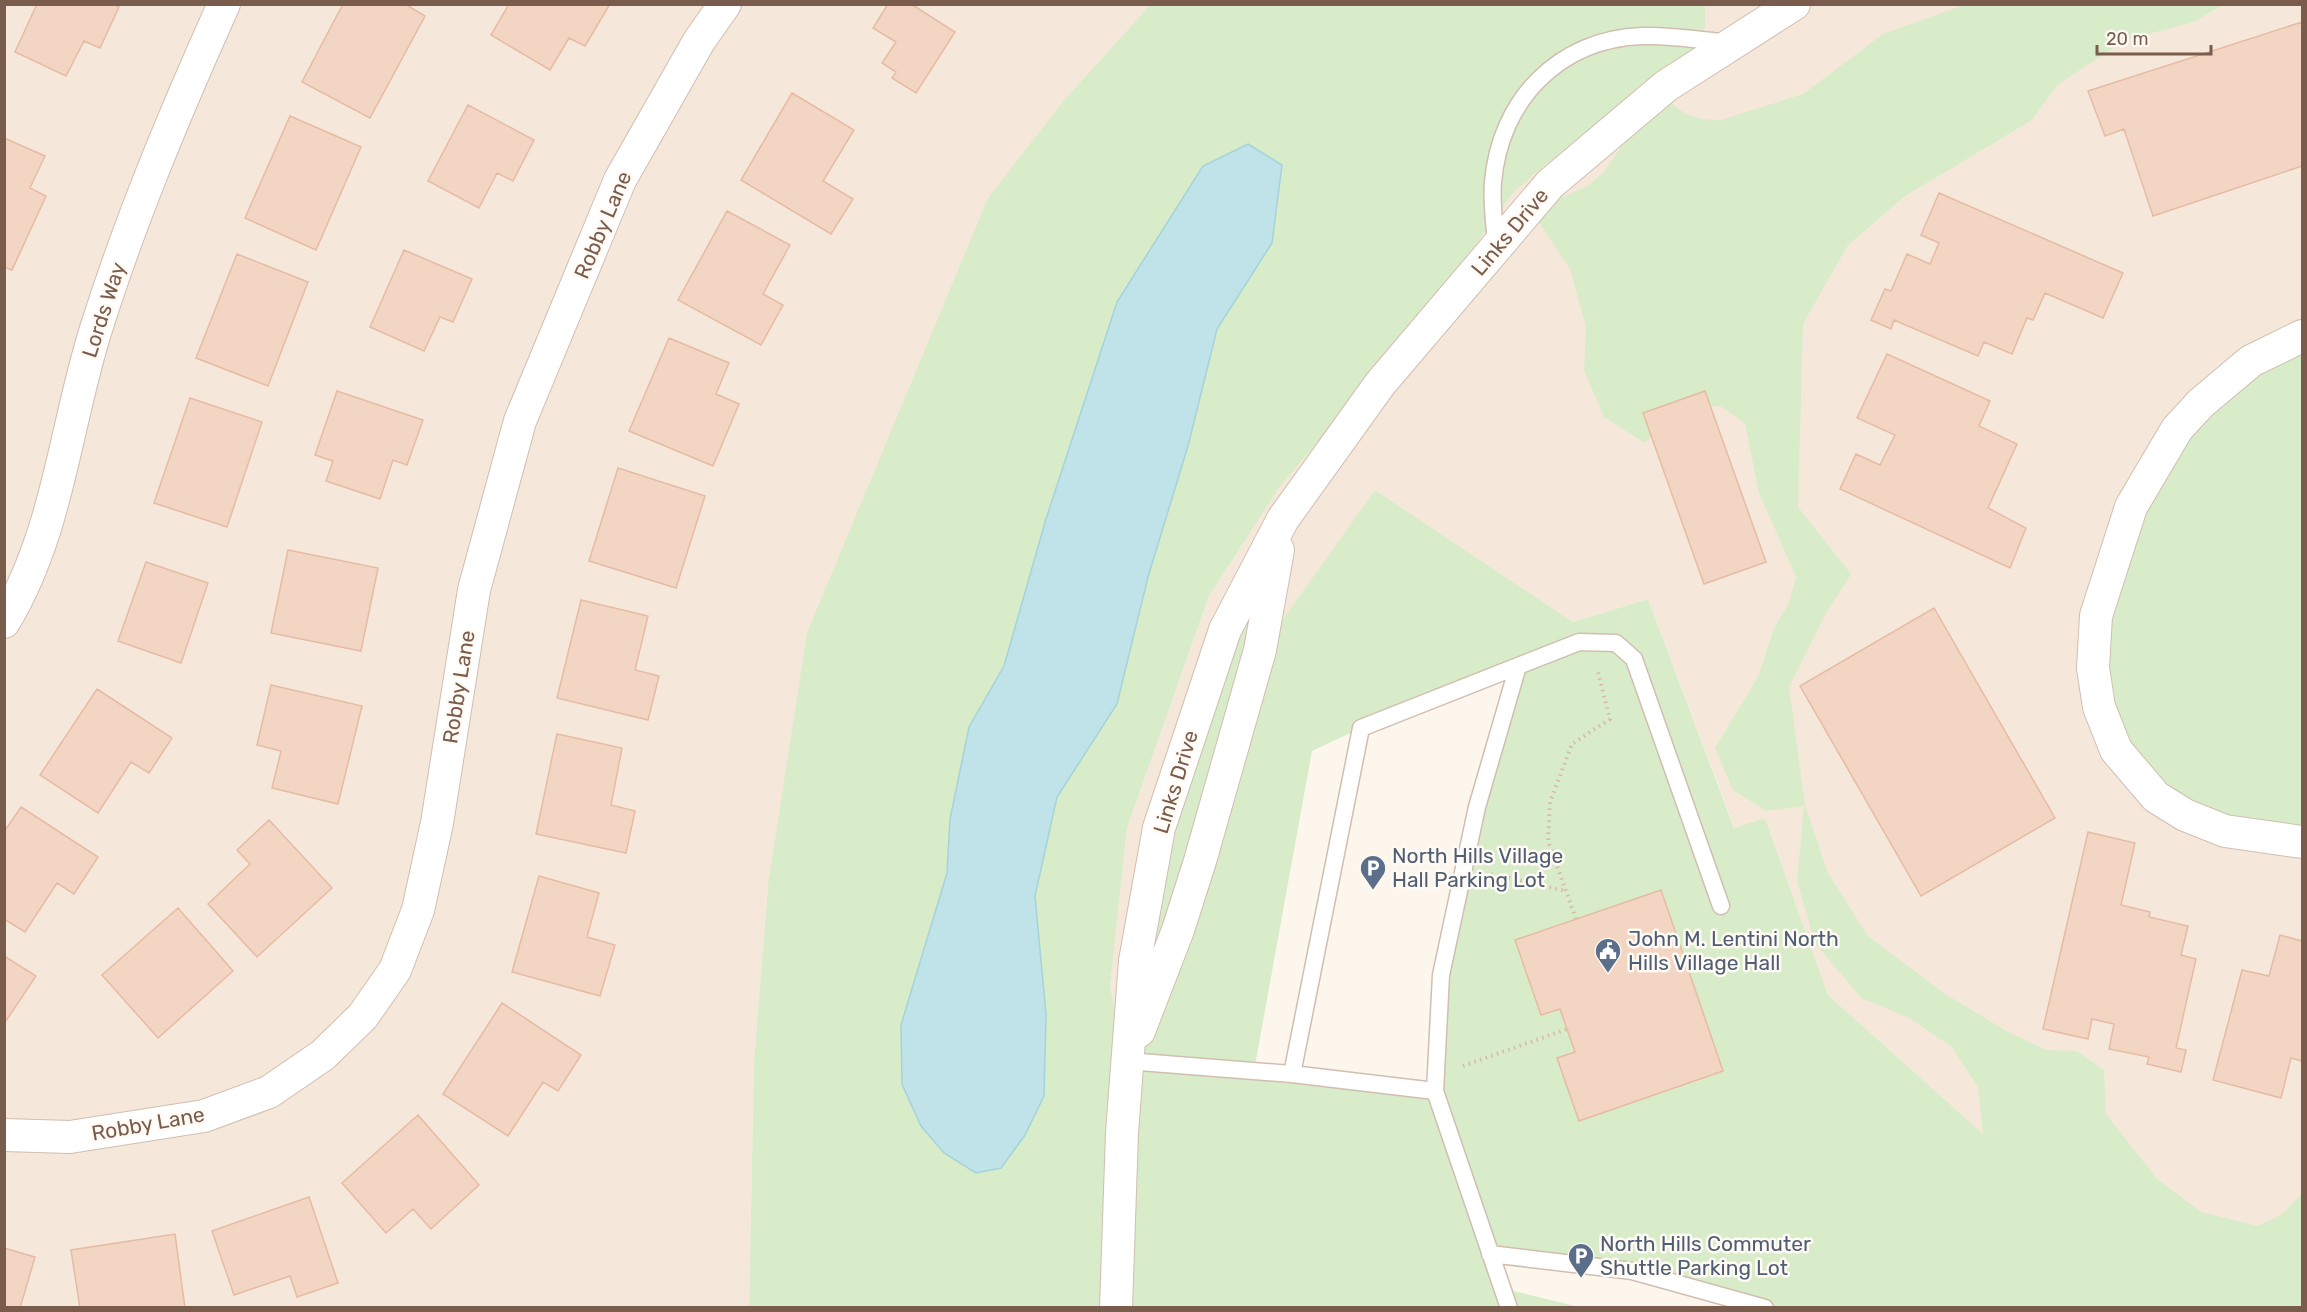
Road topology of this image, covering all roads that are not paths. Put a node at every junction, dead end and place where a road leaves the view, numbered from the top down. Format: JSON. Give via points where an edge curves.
{"nodes":[{"id":1,"x":224,"y":4,"type":"edge"},
{"id":2,"x":725,"y":4,"type":"edge"},
{"id":3,"x":1794,"y":4,"type":"edge"},
{"id":4,"x":1733,"y":43,"type":"junction"},
{"id":5,"x":1496,"y":249,"type":"junction"},
{"id":6,"x":2302,"y":336,"type":"edge"},
{"id":7,"x":1283,"y":519,"type":"junction"},
{"id":8,"x":4,"y":622,"type":"edge"},
{"id":9,"x":1518,"y":666,"type":"junction"},
{"id":10,"x":2302,"y":842,"type":"edge"},
{"id":11,"x":1721,"y":906,"type":"dead end"},
{"id":12,"x":1127,"y":1061,"type":"junction"},
{"id":13,"x":1292,"y":1074,"type":"junction"},
{"id":14,"x":1436,"y":1083,"type":"junction"},
{"id":15,"x":4,"y":1136,"type":"edge"},
{"id":16,"x":1490,"y":1254,"type":"junction"},
{"id":17,"x":1116,"y":1308,"type":"edge"},
{"id":18,"x":1509,"y":1308,"type":"edge"},
{"id":19,"x":1765,"y":1308,"type":"edge"}],
"edges":[{"from":1,"to":8,"type":"street","name":"Lords Way","via":[[165,135],[95,330],[48,523],[17,602]]},
{"from":2,"to":15,"type":"street","name":"Robby Lane","via":[[699,41],[620,180],[520,422],[474,590],[437,823],[418,910],[395,970],[363,1016],[331,1047],[269,1092],[204,1116],[70,1137]]},
{"from":3,"to":4,"type":"street","name":"Links Drive"},
{"from":4,"to":5,"type":"street","name":"Links Drive","via":[[1666,86],[1550,184]]},
{"from":4,"to":5,"type":"lane","via":[[1643,36],[1615,39],[1561,61],[1532,84],[1513,109],[1499,142],[1492,183]]},
{"from":5,"to":7,"type":"street","name":"Links Drive","via":[[1380,384]]},
{"from":6,"to":10,"type":"street","via":[[2251,361],[2177,429],[2132,507],[2096,616],[2093,668],[2099,707],[2116,750],[2156,796],[2185,815],[2225,831]]},
{"from":7,"to":12,"type":"street","name":"Links Drive","via":[[1260,650],[1200,861]]},
{"from":7,"to":12,"type":"street","name":"Links Drive","via":[[1225,630],[1159,828],[1135,961]]},
{"from":9,"to":11,"type":"lane","via":[[1579,642],[1616,643],[1634,659]]},
{"from":9,"to":13,"type":"lane","via":[[1361,728]]},
{"from":9,"to":14,"type":"lane","via":[[1477,807],[1441,975]]},
{"from":12,"to":13,"type":"lane"},
{"from":12,"to":17,"type":"street","name":"Links Drive"},
{"from":13,"to":14,"type":"lane"},
{"from":14,"to":16,"type":"lane"},
{"from":16,"to":18,"type":"lane"},
{"from":16,"to":19,"type":"lane","via":[[1632,1271]]}]}
